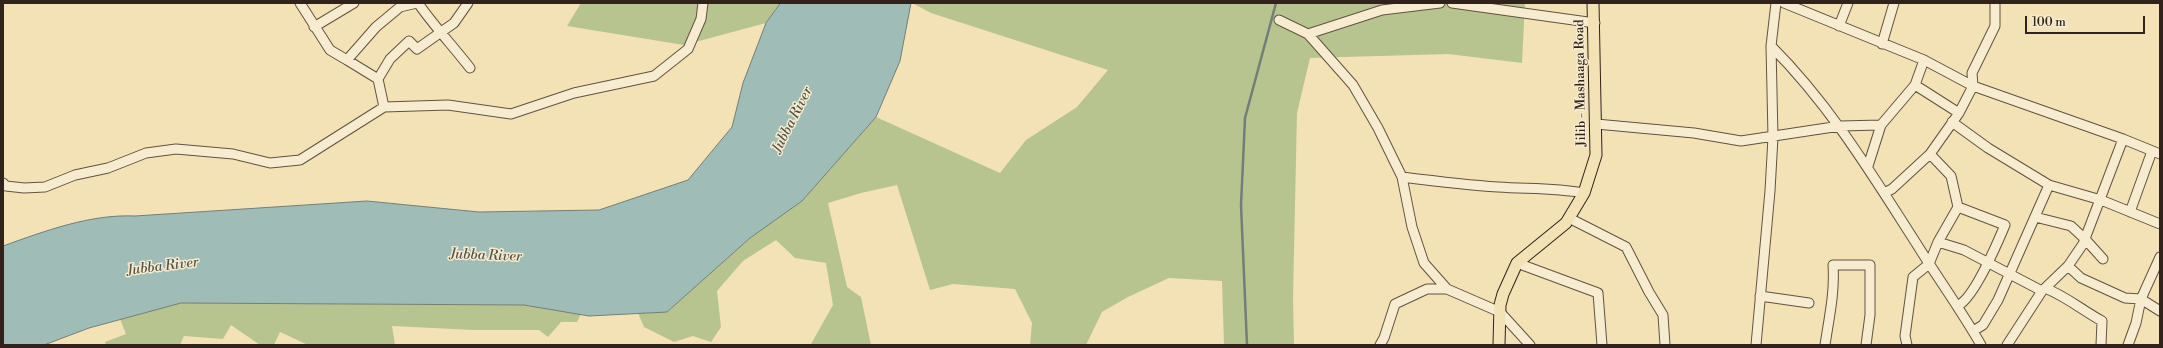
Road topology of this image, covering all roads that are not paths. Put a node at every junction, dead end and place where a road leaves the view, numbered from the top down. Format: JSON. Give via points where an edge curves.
{"nodes":[{"id":1,"x":300,"y":3,"type":"edge"},
{"id":2,"x":354,"y":3,"type":"edge"},
{"id":3,"x":417,"y":3,"type":"edge"},
{"id":4,"x":468,"y":3,"type":"edge"},
{"id":5,"x":703,"y":3,"type":"edge"},
{"id":6,"x":1440,"y":3,"type":"edge"},
{"id":7,"x":1452,"y":3,"type":"edge"},
{"id":8,"x":1594,"y":3,"type":"edge"},
{"id":9,"x":1776,"y":3,"type":"edge"},
{"id":10,"x":1784,"y":3,"type":"edge"},
{"id":11,"x":1848,"y":3,"type":"edge"},
{"id":12,"x":1894,"y":3,"type":"edge"},
{"id":13,"x":1995,"y":3,"type":"edge"},
{"id":14,"x":1279,"y":20,"type":"dead end"},
{"id":15,"x":1595,"y":23,"type":"junction"},
{"id":16,"x":1839,"y":26,"type":"junction"},
{"id":17,"x":314,"y":27,"type":"junction"},
{"id":18,"x":440,"y":33,"type":"junction"},
{"id":19,"x":1308,"y":34,"type":"junction"},
{"id":20,"x":1882,"y":44,"type":"junction"},
{"id":21,"x":1771,"y":46,"type":"junction"},
{"id":22,"x":347,"y":60,"type":"junction"},
{"id":23,"x":1924,"y":60,"type":"junction"},
{"id":24,"x":470,"y":68,"type":"dead end"},
{"id":25,"x":378,"y":79,"type":"junction"},
{"id":26,"x":1915,"y":85,"type":"junction"},
{"id":27,"x":1973,"y":86,"type":"junction"},
{"id":28,"x":384,"y":107,"type":"junction"},
{"id":29,"x":1959,"y":113,"type":"junction"},
{"id":30,"x":1952,"y":122,"type":"junction"},
{"id":31,"x":1596,"y":124,"type":"junction"},
{"id":32,"x":1881,"y":125,"type":"junction"},
{"id":33,"x":1840,"y":126,"type":"junction"},
{"id":34,"x":1773,"y":137,"type":"junction"},
{"id":35,"x":2123,"y":139,"type":"junction"},
{"id":36,"x":2156,"y":153,"type":"edge"},
{"id":37,"x":1930,"y":154,"type":"junction"},
{"id":38,"x":1868,"y":166,"type":"junction"},
{"id":39,"x":1402,"y":177,"type":"junction"},
{"id":40,"x":3,"y":183,"type":"edge"},
{"id":41,"x":2050,"y":185,"type":"junction"},
{"id":42,"x":1584,"y":193,"type":"junction"},
{"id":43,"x":1884,"y":193,"type":"junction"},
{"id":44,"x":2101,"y":200,"type":"junction"},
{"id":45,"x":1958,"y":207,"type":"junction"},
{"id":46,"x":2130,"y":212,"type":"junction"},
{"id":47,"x":2035,"y":217,"type":"junction"},
{"id":48,"x":1569,"y":218,"type":"junction"},
{"id":49,"x":2160,"y":224,"type":"edge"},
{"id":50,"x":2085,"y":239,"type":"junction"},
{"id":51,"x":1938,"y":242,"type":"junction"},
{"id":52,"x":2160,"y":257,"type":"edge"},
{"id":53,"x":2103,"y":259,"type":"dead end"},
{"id":54,"x":1517,"y":263,"type":"junction"},
{"id":55,"x":1987,"y":263,"type":"junction"},
{"id":56,"x":1929,"y":264,"type":"junction"},
{"id":57,"x":2068,"y":266,"type":"junction"},
{"id":58,"x":2009,"y":273,"type":"junction"},
{"id":59,"x":2156,"y":279,"type":"edge"},
{"id":60,"x":1447,"y":288,"type":"junction"},
{"id":61,"x":2044,"y":290,"type":"junction"},
{"id":62,"x":1760,"y":296,"type":"junction"},
{"id":63,"x":2141,"y":300,"type":"junction"},
{"id":64,"x":1809,"y":303,"type":"dead end"},
{"id":65,"x":1957,"y":306,"type":"junction"},
{"id":66,"x":2160,"y":311,"type":"edge"},
{"id":67,"x":1500,"y":312,"type":"junction"},
{"id":68,"x":1973,"y":331,"type":"junction"},
{"id":69,"x":1380,"y":345,"type":"edge"},
{"id":70,"x":1499,"y":345,"type":"edge"},
{"id":71,"x":1530,"y":345,"type":"edge"},
{"id":72,"x":1602,"y":345,"type":"edge"},
{"id":73,"x":1664,"y":345,"type":"edge"},
{"id":74,"x":1756,"y":345,"type":"edge"},
{"id":75,"x":1826,"y":345,"type":"edge"},
{"id":76,"x":1866,"y":345,"type":"edge"},
{"id":77,"x":1907,"y":345,"type":"edge"},
{"id":78,"x":1981,"y":345,"type":"edge"},
{"id":79,"x":2007,"y":345,"type":"edge"},
{"id":80,"x":2101,"y":345,"type":"edge"},
{"id":81,"x":2128,"y":345,"type":"edge"}],
"edges":[{"from":1,"to":17,"type":"street"},
{"from":2,"to":17,"type":"street"},
{"from":3,"to":18,"type":"street"},
{"from":3,"to":22,"type":"street","via":[[400,7],[376,27]]},
{"from":4,"to":18,"type":"street","via":[[454,22]]},
{"from":5,"to":28,"type":"street","via":[[701,19],[688,49],[654,76],[574,93],[511,114],[448,105]]},
{"from":6,"to":19,"type":"street","via":[[1382,10]]},
{"from":7,"to":15,"type":"street"},
{"from":8,"to":15,"type":"main road","name":"Jilib - Mashaaga Road"},
{"from":9,"to":21,"type":"street"},
{"from":10,"to":16,"type":"street"},
{"from":11,"to":16,"type":"street"},
{"from":12,"to":20,"type":"street"},
{"from":13,"to":27,"type":"street","via":[[1996,26],[1972,73]]},
{"from":14,"to":19,"type":"street"},
{"from":15,"to":31,"type":"main road","name":"Jilib - Mashaaga Road"},
{"from":16,"to":20,"type":"street"},
{"from":17,"to":22,"type":"street","via":[[330,50]]},
{"from":18,"to":24,"type":"street","via":[[453,45]]},
{"from":18,"to":25,"type":"street","via":[[417,49],[409,41],[390,59]]},
{"from":19,"to":39,"type":"street","via":[[1353,85]]},
{"from":20,"to":23,"type":"street"},
{"from":21,"to":33,"type":"street","via":[[1796,71]]},
{"from":21,"to":34,"type":"street"},
{"from":22,"to":25,"type":"street"},
{"from":23,"to":26,"type":"street"},
{"from":23,"to":27,"type":"street"},
{"from":25,"to":28,"type":"street"},
{"from":26,"to":29,"type":"street"},
{"from":26,"to":32,"type":"street"},
{"from":27,"to":29,"type":"street"},
{"from":27,"to":35,"type":"street"},
{"from":28,"to":40,"type":"street","via":[[300,160],[270,163],[233,154],[176,149],[146,153],[108,168],[75,175],[45,187],[24,188],[6,186]]},
{"from":29,"to":30,"type":"street"},
{"from":30,"to":37,"type":"street"},
{"from":30,"to":41,"type":"street","via":[[1988,148]]},
{"from":31,"to":34,"type":"street","via":[[1694,133],[1741,141]]},
{"from":31,"to":42,"type":"main road","name":"Jilib - Mashaaga Road","via":[[1596,155]]},
{"from":32,"to":33,"type":"street"},
{"from":32,"to":38,"type":"street"},
{"from":33,"to":34,"type":"street"},
{"from":33,"to":38,"type":"street"},
{"from":34,"to":62,"type":"street"},
{"from":35,"to":36,"type":"street"},
{"from":35,"to":44,"type":"street"},
{"from":36,"to":46,"type":"street"},
{"from":37,"to":43,"type":"street","via":[[1892,190]]},
{"from":37,"to":45,"type":"street","via":[[1951,176]]},
{"from":38,"to":43,"type":"street"},
{"from":39,"to":42,"type":"street","via":[[1441,183],[1558,189]]},
{"from":39,"to":60,"type":"street","via":[[1412,227],[1424,263]]},
{"from":41,"to":44,"type":"street"},
{"from":41,"to":47,"type":"street"},
{"from":42,"to":48,"type":"main road","name":"Jilib - Mashaaga Road"},
{"from":43,"to":56,"type":"street"},
{"from":44,"to":46,"type":"street"},
{"from":44,"to":50,"type":"street"},
{"from":45,"to":51,"type":"street"},
{"from":45,"to":55,"type":"street","via":[[2005,225]]},
{"from":46,"to":49,"type":"street"},
{"from":47,"to":50,"type":"street","via":[[2071,226]]},
{"from":47,"to":58,"type":"street"},
{"from":48,"to":54,"type":"main road","name":"Jilib - Mashaaga Road"},
{"from":48,"to":73,"type":"street","via":[[1626,247],[1663,315]]},
{"from":50,"to":53,"type":"street"},
{"from":50,"to":57,"type":"street"},
{"from":51,"to":55,"type":"street","via":[[1964,250]]},
{"from":51,"to":56,"type":"street"},
{"from":52,"to":59,"type":"street"},
{"from":54,"to":67,"type":"main road","name":"Jilib - Mashaaga Road","via":[[1503,294]]},
{"from":54,"to":72,"type":"street","via":[[1598,293]]},
{"from":55,"to":58,"type":"street"},
{"from":55,"to":65,"type":"street","via":[[1964,303]]},
{"from":56,"to":65,"type":"street"},
{"from":56,"to":77,"type":"street","via":[[1913,277],[1905,336]]},
{"from":57,"to":61,"type":"street"},
{"from":57,"to":63,"type":"street","via":[[2083,279],[2125,298]]},
{"from":58,"to":61,"type":"street"},
{"from":58,"to":68,"type":"street","via":[[1998,300],[1983,325]]},
{"from":59,"to":63,"type":"street"},
{"from":60,"to":67,"type":"street"},
{"from":60,"to":69,"type":"street","via":[[1427,288],[1395,304]]},
{"from":61,"to":79,"type":"street"},
{"from":61,"to":80,"type":"street","via":[[2068,298],[2102,320]]},
{"from":62,"to":64,"type":"street"},
{"from":62,"to":74,"type":"street"},
{"from":63,"to":66,"type":"street"},
{"from":63,"to":81,"type":"street","via":[[2142,305]]},
{"from":65,"to":68,"type":"street"},
{"from":67,"to":70,"type":"main road","name":"Jilib - Mashaaga Road"},
{"from":67,"to":71,"type":"street"},
{"from":68,"to":78,"type":"street"},
{"from":75,"to":76,"type":"street","via":[[1834,286],[1833,265],[1870,265],[1870,315]]}]}
